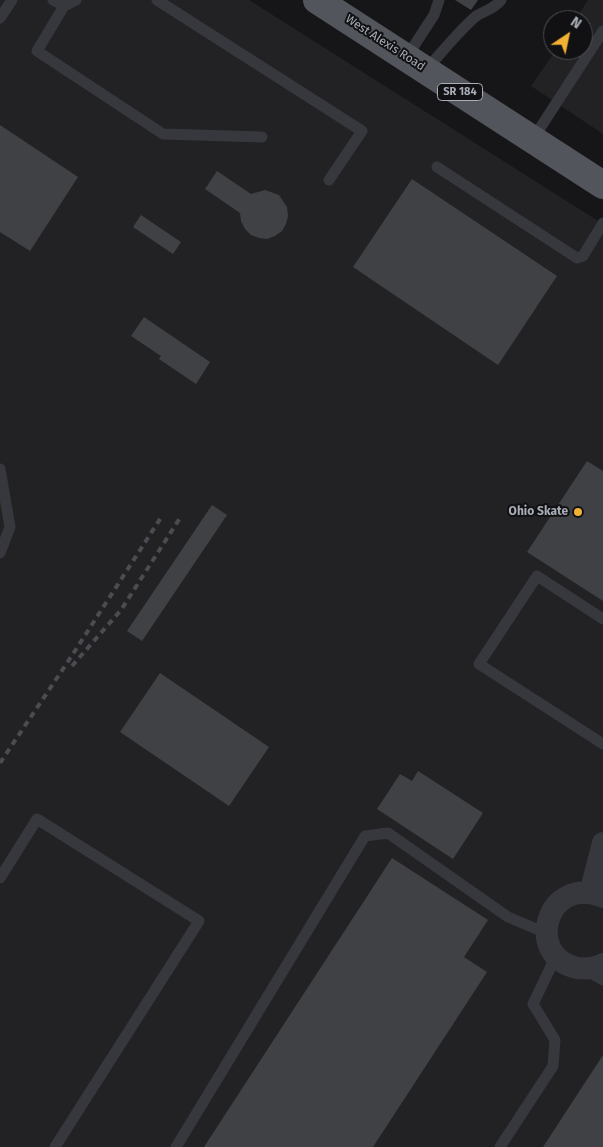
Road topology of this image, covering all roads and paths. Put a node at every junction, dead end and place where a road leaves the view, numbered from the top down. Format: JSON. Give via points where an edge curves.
{"nodes":[{"id":1,"x":12,"y":0,"type":"edge"},
{"id":2,"x":53,"y":0,"type":"edge"},
{"id":3,"x":76,"y":0,"type":"edge"},
{"id":4,"x":157,"y":0,"type":"edge"},
{"id":5,"x":318,"y":0,"type":"edge"},
{"id":6,"x":439,"y":0,"type":"edge"},
{"id":7,"x":501,"y":0,"type":"edge"},
{"id":8,"x":64,"y":6,"type":"junction"},
{"id":9,"x":0,"y":18,"type":"edge"},
{"id":10,"x":603,"y":30,"type":"edge"},
{"id":11,"x":416,"y":64,"type":"junction"},
{"id":12,"x":262,"y":137,"type":"dead end"},
{"id":13,"x":532,"y":139,"type":"junction"},
{"id":14,"x":437,"y":167,"type":"dead end"},
{"id":15,"x":329,"y":180,"type":"dead end"},
{"id":16,"x":603,"y":185,"type":"edge"},
{"id":17,"x":603,"y":223,"type":"edge"},
{"id":18,"x":0,"y":469,"type":"edge"},
{"id":19,"x":0,"y":553,"type":"edge"},
{"id":20,"x":603,"y":619,"type":"edge"},
{"id":21,"x":603,"y":744,"type":"edge"},
{"id":22,"x":603,"y":844,"type":"edge"},
{"id":23,"x":0,"y":878,"type":"edge"},
{"id":24,"x":596,"y":895,"type":"edge"},
{"id":25,"x":546,"y":932,"type":"junction"},
{"id":26,"x":556,"y":956,"type":"junction"},
{"id":27,"x":597,"y":971,"type":"edge"},
{"id":28,"x":55,"y":1147,"type":"edge"},
{"id":29,"x":176,"y":1147,"type":"edge"},
{"id":30,"x":500,"y":1147,"type":"edge"}],
"edges":[{"from":1,"to":9,"type":"lane"},
{"from":2,"to":8,"type":"lane"},
{"from":3,"to":8,"type":"lane"},
{"from":4,"to":15,"type":"lane","via":[[362,131]]},
{"from":5,"to":11,"type":"main road","name":"West Alexis Road","number":"SR 184"},
{"from":6,"to":11,"type":"lane"},
{"from":7,"to":11,"type":"lane"},
{"from":8,"to":12,"type":"lane","via":[[37,51],[147,124],[163,134]]},
{"from":10,"to":13,"type":"lane"},
{"from":11,"to":13,"type":"main road","name":"West Alexis Road","number":"SR 184"},
{"from":13,"to":16,"type":"main road","name":"West Alexis Road","number":"SR 184"},
{"from":14,"to":17,"type":"lane","via":[[577,258],[583,256]]},
{"from":18,"to":19,"type":"lane","via":[[10,526]]},
{"from":20,"to":21,"type":"lane","via":[[538,576],[480,664]]},
{"from":22,"to":24,"type":"street"},
{"from":23,"to":28,"type":"lane","via":[[38,819],[199,921]]},
{"from":24,"to":25,"type":"street","via":[[578,892],[566,896],[549,915]]},
{"from":25,"to":26,"type":"street","via":[[549,946]]},
{"from":25,"to":29,"type":"lane","via":[[508,917],[388,833],[365,836]]},
{"from":26,"to":27,"type":"street","via":[[569,966]]},
{"from":26,"to":30,"type":"lane","via":[[533,1004],[555,1040],[553,1066]]}]}
